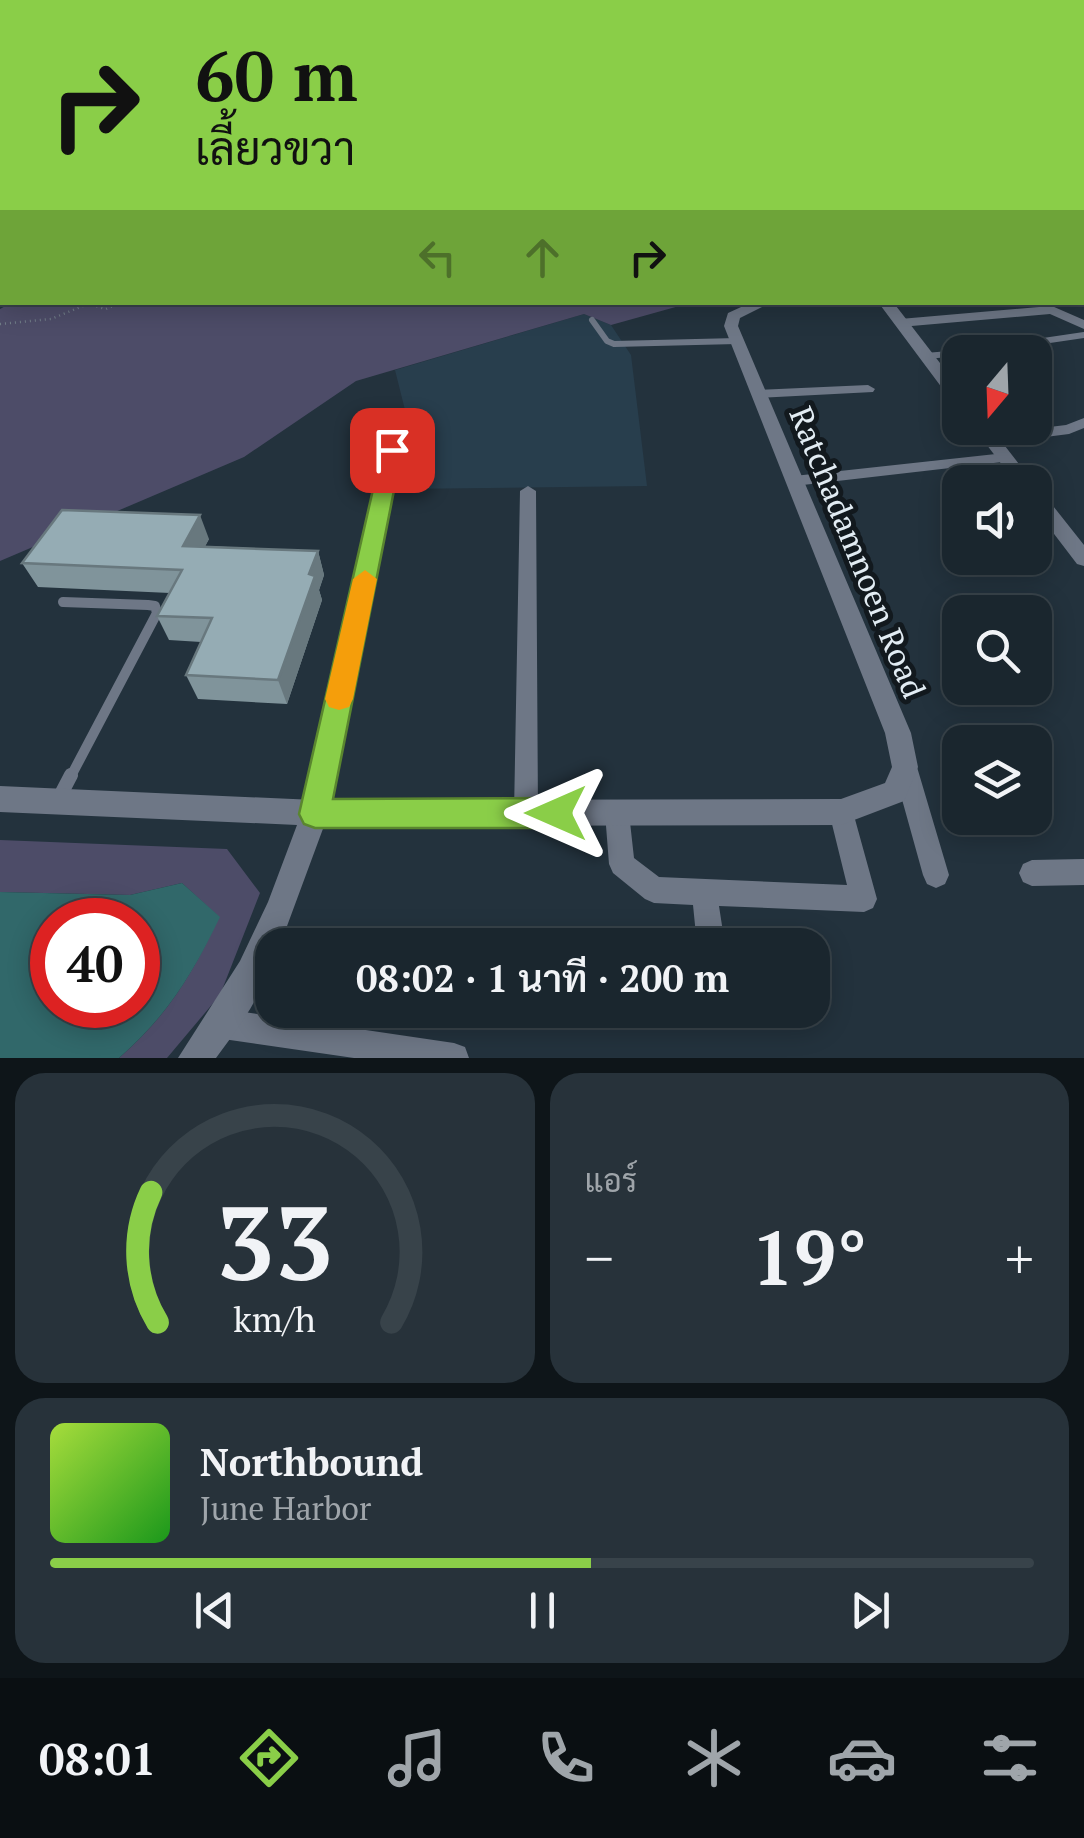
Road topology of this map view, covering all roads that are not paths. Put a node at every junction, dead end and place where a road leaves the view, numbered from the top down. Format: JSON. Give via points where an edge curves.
{"nodes":[{"id":1,"x":758,"y":305,"type":"edge"},
{"id":2,"x":886,"y":305,"type":"edge"},
{"id":3,"x":1041,"y":305,"type":"edge"},
{"id":4,"x":1052,"y":310,"type":"junction"},
{"id":5,"x":592,"y":320,"type":"dead end"},
{"id":6,"x":900,"y":323,"type":"junction"},
{"id":7,"x":1084,"y":325,"type":"edge"},
{"id":8,"x":1084,"y":335,"type":"edge"},
{"id":9,"x":1052,"y":340,"type":"edge"},
{"id":10,"x":737,"y":341,"type":"junction"},
{"id":11,"x":942,"y":355,"type":"edge"},
{"id":12,"x":926,"y":356,"type":"junction"},
{"id":13,"x":942,"y":377,"type":"edge"},
{"id":14,"x":868,"y":390,"type":"dead end"},
{"id":15,"x":759,"y":394,"type":"junction"},
{"id":16,"x":1084,"y":422,"type":"edge"},
{"id":17,"x":1052,"y":430,"type":"edge"},
{"id":18,"x":995,"y":445,"type":"edge"},
{"id":19,"x":392,"y":450,"type":"dead end"},
{"id":20,"x":1005,"y":458,"type":"junction"},
{"id":21,"x":1011,"y":465,"type":"edge"},
{"id":22,"x":794,"y":481,"type":"junction"},
{"id":23,"x":528,"y":490,"type":"dead end"},
{"id":24,"x":1052,"y":518,"type":"edge"},
{"id":25,"x":1084,"y":559,"type":"edge"},
{"id":26,"x":64,"y":602,"type":"dead end"},
{"id":27,"x":905,"y":768,"type":"junction"},
{"id":28,"x":0,"y":799,"type":"edge"},
{"id":29,"x":58,"y":801,"type":"junction"},
{"id":30,"x":842,"y":812,"type":"junction"},
{"id":31,"x":526,"y":813,"type":"junction"},
{"id":32,"x":616,"y":813,"type":"junction"},
{"id":33,"x":315,"y":814,"type":"junction"},
{"id":34,"x":1084,"y":872,"type":"edge"},
{"id":35,"x":1032,"y":873,"type":"dead end"},
{"id":36,"x":936,"y":875,"type":"dead end"},
{"id":37,"x":704,"y":892,"type":"junction"},
{"id":38,"x":709,"y":928,"type":"edge"},
{"id":39,"x":223,"y":1024,"type":"junction"},
{"id":40,"x":195,"y":1058,"type":"edge"},
{"id":41,"x":454,"y":1058,"type":"edge"}],
"edges":[{"from":1,"to":10,"type":"street","via":[[733,316]]},
{"from":2,"to":6,"type":"street"},
{"from":3,"to":4,"type":"street"},
{"from":4,"to":6,"type":"street"},
{"from":4,"to":7,"type":"street"},
{"from":5,"to":10,"type":"lane","via":[[614,344]]},
{"from":6,"to":12,"type":"street"},
{"from":8,"to":9,"type":"lane"},
{"from":10,"to":15,"type":"street","name":"Ratchadamnoen Road"},
{"from":11,"to":12,"type":"lane"},
{"from":12,"to":13,"type":"street"},
{"from":14,"to":15,"type":"street"},
{"from":15,"to":22,"type":"street","name":"Ratchadamnoen Road"},
{"from":16,"to":17,"type":"street"},
{"from":18,"to":20,"type":"street"},
{"from":19,"to":33,"type":"street"},
{"from":20,"to":21,"type":"street"},
{"from":20,"to":22,"type":"street"},
{"from":22,"to":27,"type":"street","name":"Ratchadamnoen Road","via":[[898,733]]},
{"from":23,"to":31,"type":"street"},
{"from":24,"to":25,"type":"street"},
{"from":26,"to":29,"type":"lane","via":[[148,605],[156,613]]},
{"from":27,"to":30,"type":"street","via":[[894,792]]},
{"from":27,"to":36,"type":"street"},
{"from":28,"to":29,"type":"street"},
{"from":29,"to":33,"type":"street"},
{"from":30,"to":32,"type":"street"},
{"from":30,"to":37,"type":"street","via":[[864,899]]},
{"from":31,"to":32,"type":"street"},
{"from":31,"to":33,"type":"street"},
{"from":32,"to":37,"type":"street","via":[[622,864],[654,890]]},
{"from":33,"to":39,"type":"street","via":[[278,920]]},
{"from":34,"to":35,"type":"street"},
{"from":37,"to":38,"type":"street"},
{"from":39,"to":40,"type":"street"},
{"from":39,"to":41,"type":"street"}]}
